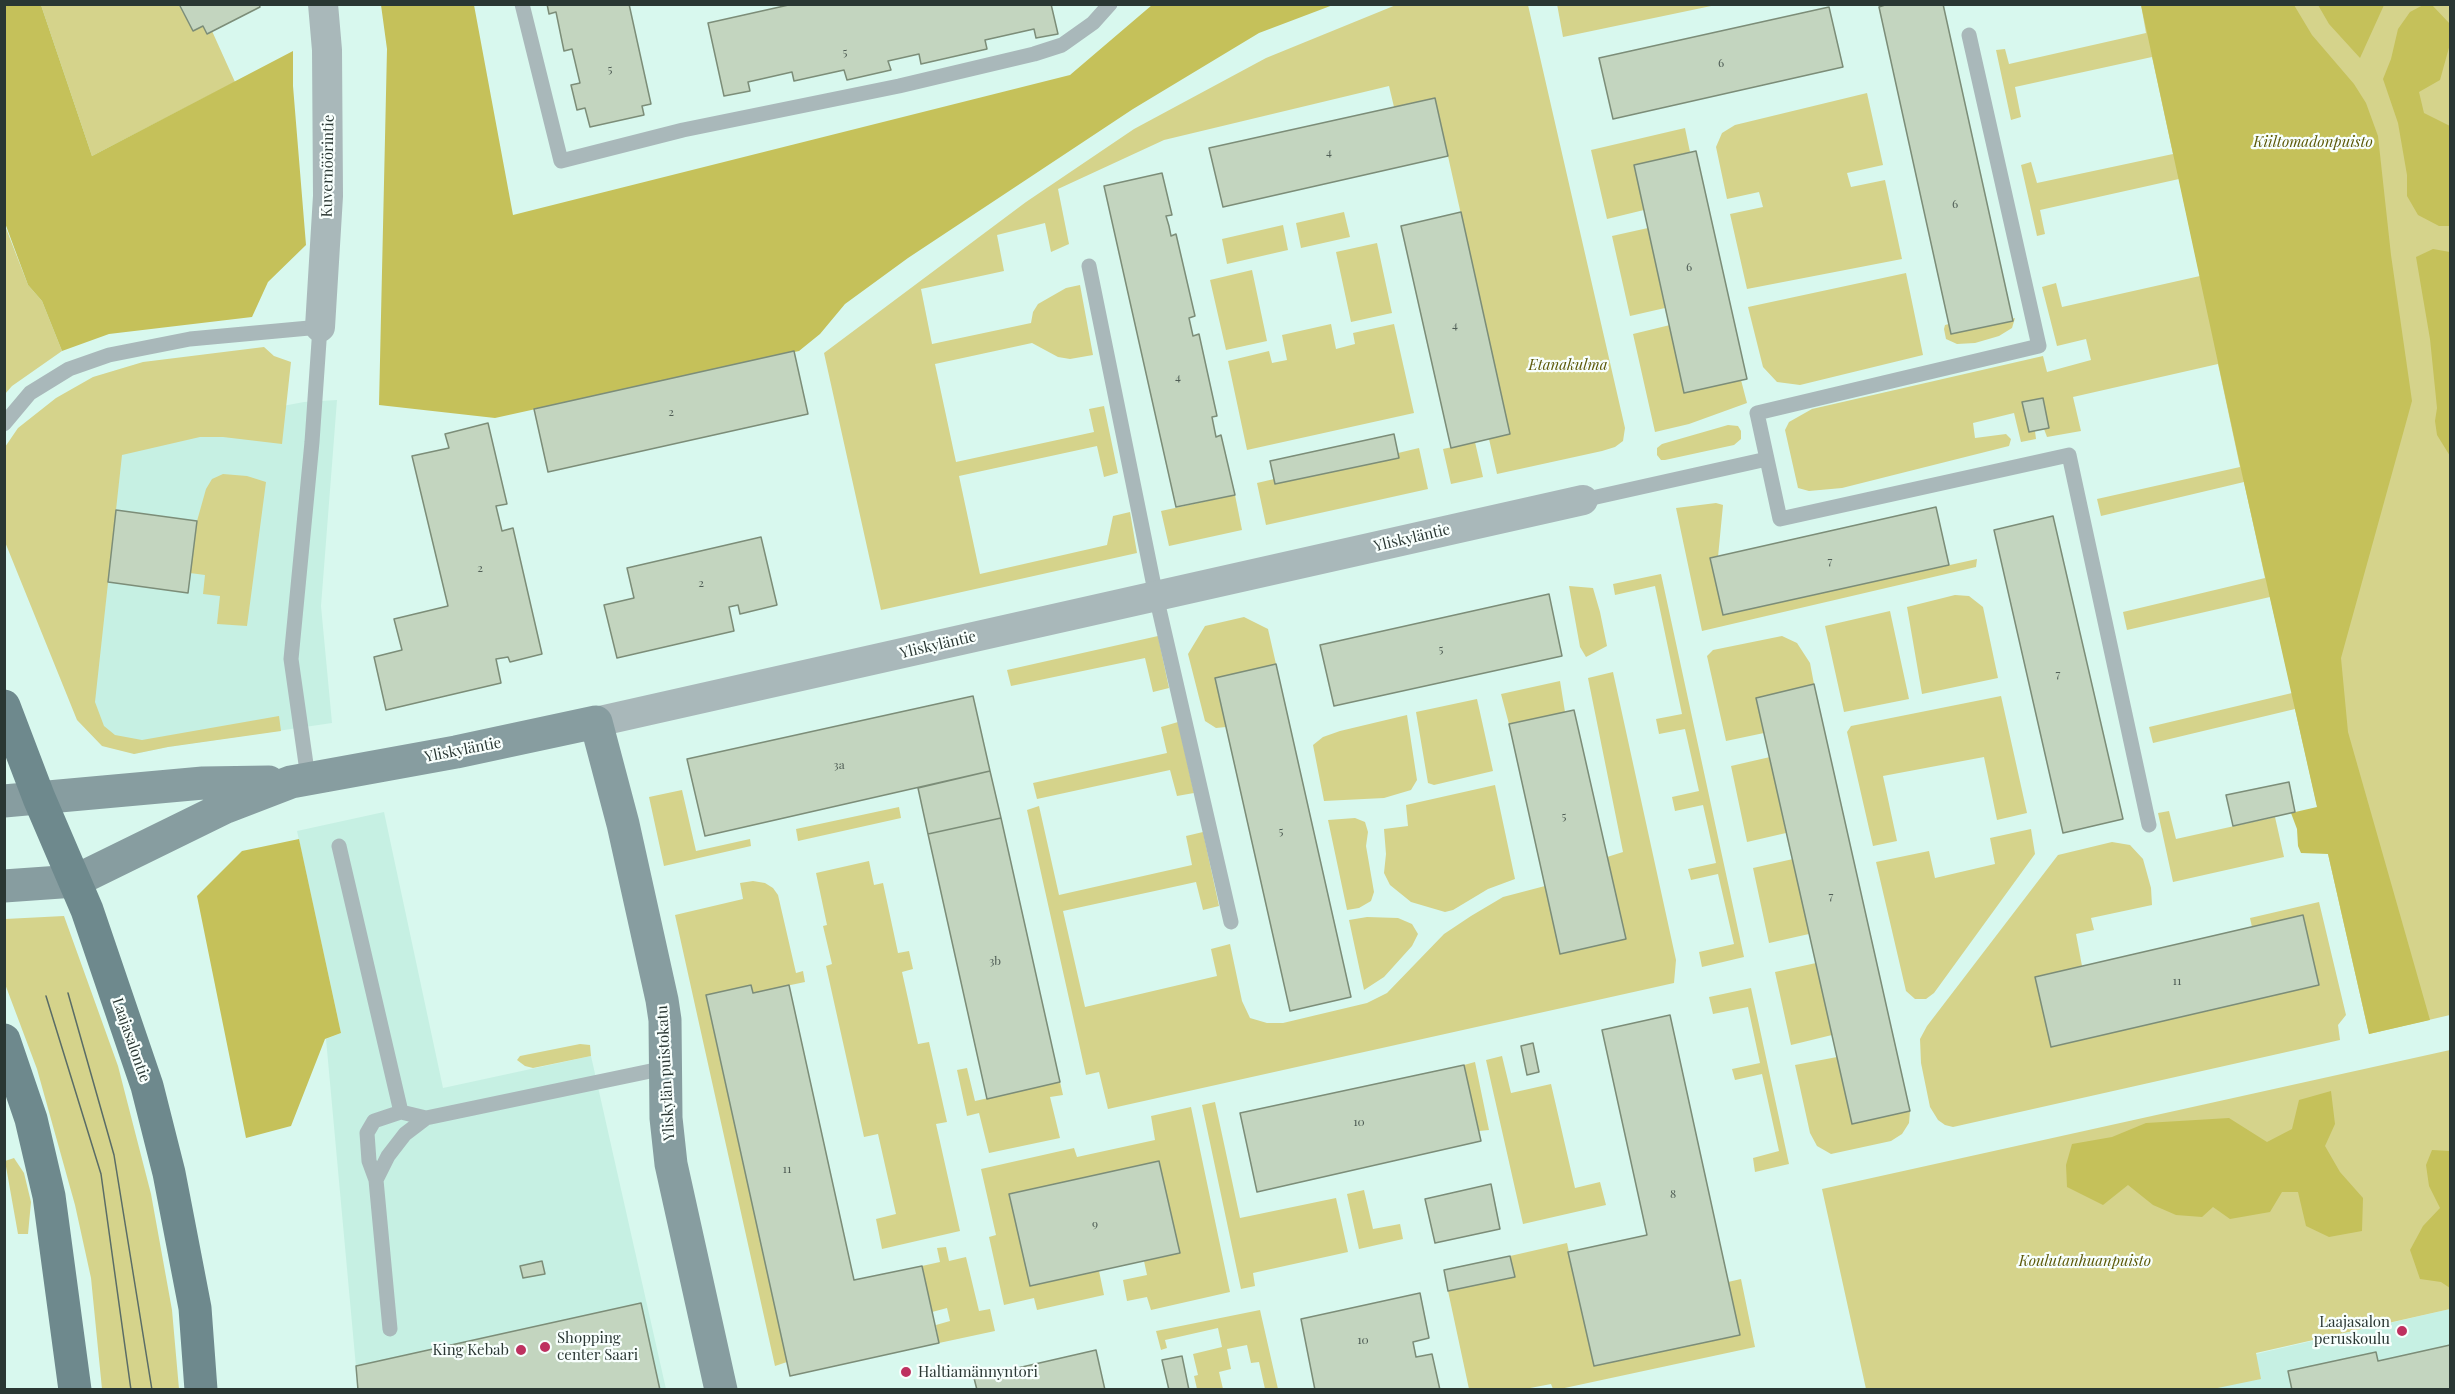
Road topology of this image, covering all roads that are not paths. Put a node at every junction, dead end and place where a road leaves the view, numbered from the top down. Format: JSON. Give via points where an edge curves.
{"nodes":[{"id":1,"x":323,"y":4,"type":"edge"},
{"id":2,"x":522,"y":4,"type":"edge"},
{"id":3,"x":1110,"y":4,"type":"edge"},
{"id":4,"x":1969,"y":35,"type":"dead end"},
{"id":5,"x":1089,"y":266,"type":"dead end"},
{"id":6,"x":320,"y":327,"type":"junction"},
{"id":7,"x":4,"y":424,"type":"edge"},
{"id":8,"x":1767,"y":459,"type":"junction"},
{"id":9,"x":1583,"y":500,"type":"joint"},
{"id":10,"x":1156,"y":596,"type":"junction"},
{"id":11,"x":4,"y":706,"type":"edge"},
{"id":12,"x":596,"y":722,"type":"junction"},
{"id":13,"x":300,"y":780,"type":"junction"},
{"id":14,"x":39,"y":798,"type":"junction"},
{"id":15,"x":4,"y":801,"type":"edge"},
{"id":16,"x":2149,"y":825,"type":"dead end"},
{"id":17,"x":339,"y":846,"type":"dead end"},
{"id":18,"x":75,"y":881,"type":"junction"},
{"id":19,"x":4,"y":886,"type":"edge"},
{"id":20,"x":1231,"y":921,"type":"dead end"},
{"id":21,"x":4,"y":1040,"type":"edge"},
{"id":22,"x":665,"y":1068,"type":"junction"},
{"id":23,"x":401,"y":1112,"type":"junction"},
{"id":24,"x":426,"y":1118,"type":"junction"},
{"id":25,"x":376,"y":1180,"type":"junction"},
{"id":26,"x":390,"y":1329,"type":"dead end"},
{"id":27,"x":75,"y":1389,"type":"edge"},
{"id":28,"x":201,"y":1389,"type":"edge"},
{"id":29,"x":722,"y":1389,"type":"edge"}],
"edges":[{"from":1,"to":6,"type":"street","name":"Kuvernöörintie","via":[[328,184]]},
{"from":2,"to":3,"type":"lane","via":[[561,160],[1034,54],[1062,45],[1093,23]]},
{"from":4,"to":8,"type":"lane","via":[[2039,346],[1757,412]]},
{"from":5,"to":10,"type":"lane"},
{"from":6,"to":7,"type":"lane","via":[[190,339],[109,355],[69,369],[30,393]]},
{"from":6,"to":13,"type":"lane","via":[[291,659]]},
{"from":8,"to":9,"type":"lane"},
{"from":8,"to":16,"type":"lane","via":[[1779,519],[2070,454]]},
{"from":9,"to":10,"type":"street","name":"Yliskyläntie"},
{"from":10,"to":12,"type":"street","name":"Yliskyläntie"},
{"from":10,"to":20,"type":"lane"},
{"from":11,"to":14,"type":"main road","name":"Laajasalontie"},
{"from":12,"to":13,"type":"street","name":"Yliskyläntie"},
{"from":12,"to":22,"type":"street","name":"Yliskylän puistokatu","via":[[662,1000]]},
{"from":13,"to":14,"type":"street","name":"Yliskyläntie","via":[[203,783]]},
{"from":13,"to":18,"type":"street","name":"Yliskyläntie","via":[[226,807]]},
{"from":14,"to":15,"type":"street","name":"Yliskyläntie"},
{"from":14,"to":18,"type":"main road","name":"Laajasalontie"},
{"from":17,"to":23,"type":"lane"},
{"from":18,"to":19,"type":"street","name":"Yliskyläntie"},
{"from":18,"to":28,"type":"main road","name":"Laajasalontie","via":[[147,1086],[169,1173],[195,1308]]},
{"from":21,"to":27,"type":"main road","via":[[31,1119],[49,1196]]},
{"from":22,"to":24,"type":"lane"},
{"from":22,"to":29,"type":"street","name":"Yliskylän puistokatu","via":[[671,1164]]},
{"from":23,"to":24,"type":"lane"},
{"from":23,"to":25,"type":"lane","via":[[374,1121],[367,1133],[369,1161]]},
{"from":24,"to":25,"type":"lane","via":[[405,1134]]},
{"from":25,"to":26,"type":"lane"}]}
